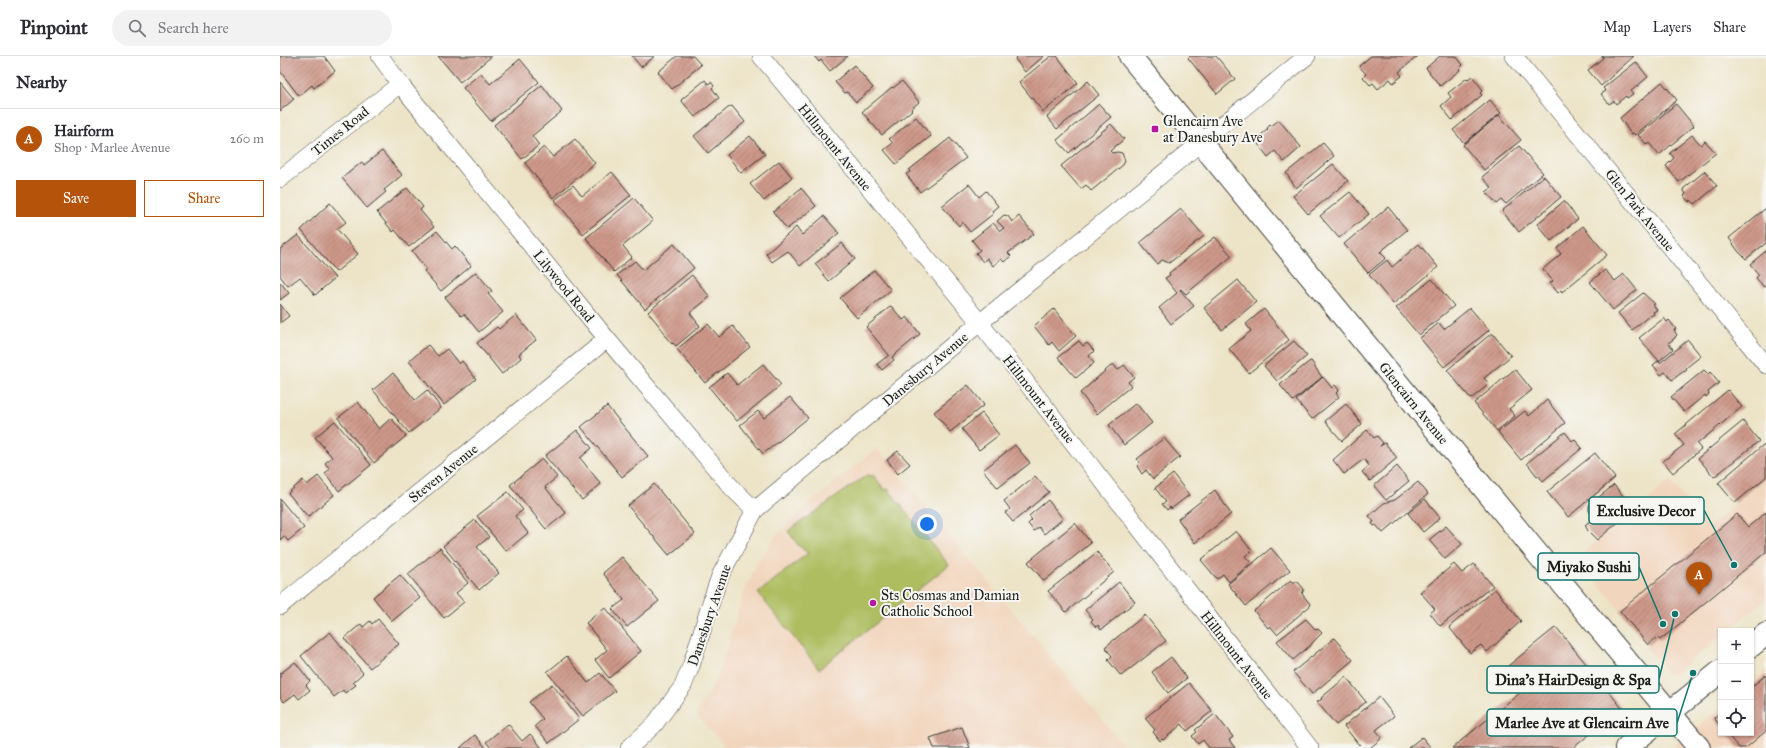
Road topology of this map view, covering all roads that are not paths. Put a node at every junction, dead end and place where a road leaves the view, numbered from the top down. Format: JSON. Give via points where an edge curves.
{"nodes":[{"id":1,"x":380,"y":56,"type":"edge"},
{"id":2,"x":761,"y":56,"type":"edge"},
{"id":3,"x":1130,"y":56,"type":"edge"},
{"id":4,"x":1307,"y":56,"type":"edge"},
{"id":5,"x":1514,"y":56,"type":"edge"},
{"id":6,"x":400,"y":84,"type":"junction"},
{"id":7,"x":1201,"y":143,"type":"junction"},
{"id":8,"x":280,"y":179,"type":"edge"},
{"id":9,"x":980,"y":323,"type":"junction"},
{"id":10,"x":607,"y":339,"type":"junction"},
{"id":11,"x":1766,"y":365,"type":"edge"},
{"id":12,"x":755,"y":510,"type":"junction"},
{"id":13,"x":280,"y":606,"type":"edge"},
{"id":14,"x":1766,"y":634,"type":"edge"},
{"id":15,"x":1754,"y":644,"type":"edge"},
{"id":16,"x":1718,"y":673,"type":"edge"},
{"id":17,"x":1670,"y":712,"type":"junction"},
{"id":18,"x":629,"y":748,"type":"edge"},
{"id":19,"x":1310,"y":748,"type":"edge"},
{"id":20,"x":1626,"y":748,"type":"edge"},
{"id":21,"x":1699,"y":748,"type":"edge"}],
"edges":[{"from":1,"to":6,"type":"street","name":"Lilywood Road"},
{"from":2,"to":9,"type":"street","name":"Hillmount Avenue"},
{"from":3,"to":7,"type":"street","name":"Glencairn Avenue"},
{"from":4,"to":7,"type":"street","name":"Danesbury Avenue"},
{"from":5,"to":11,"type":"street","name":"Glen Park Avenue"},
{"from":6,"to":8,"type":"street","name":"Times Road"},
{"from":6,"to":10,"type":"street","name":"Lilywood Road"},
{"from":7,"to":9,"type":"street","name":"Danesbury Avenue"},
{"from":7,"to":17,"type":"street","name":"Glencairn Avenue"},
{"from":9,"to":12,"type":"street","name":"Danesbury Avenue"},
{"from":9,"to":19,"type":"street","name":"Hillmount Avenue"},
{"from":10,"to":12,"type":"street","name":"Lilywood Road","via":[[733,490]]},
{"from":10,"to":13,"type":"street","name":"Steven Avenue"},
{"from":12,"to":18,"type":"street","name":"Danesbury Avenue","via":[[720,576],[683,686],[654,725]]},
{"from":14,"to":15,"type":"street"},
{"from":16,"to":17,"type":"street"},
{"from":17,"to":20,"type":"street"},
{"from":17,"to":21,"type":"street","name":"Glencairn Avenue"}]}
